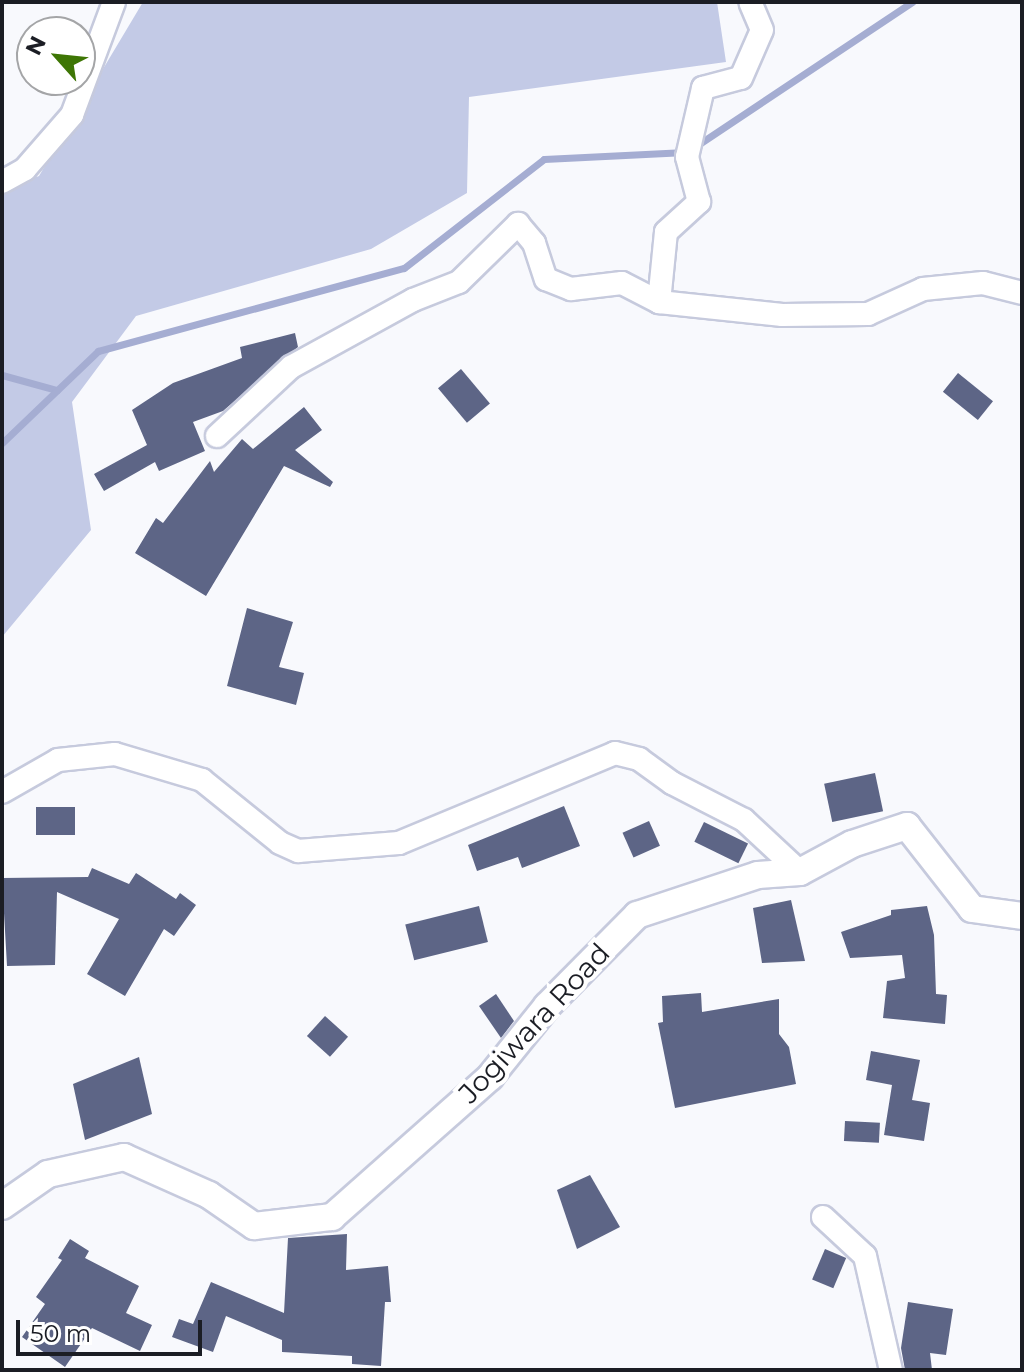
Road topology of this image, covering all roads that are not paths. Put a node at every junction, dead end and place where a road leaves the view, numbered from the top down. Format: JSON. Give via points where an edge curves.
{"nodes":[{"id":1,"x":114,"y":2,"type":"edge"},
{"id":2,"x":750,"y":2,"type":"edge"},
{"id":3,"x":2,"y":182,"type":"edge"},
{"id":4,"x":1022,"y":293,"type":"edge"},
{"id":5,"x":659,"y":302,"type":"junction"},
{"id":6,"x":217,"y":436,"type":"dead end"},
{"id":7,"x":2,"y":792,"type":"edge"},
{"id":8,"x":800,"y":872,"type":"junction"},
{"id":9,"x":1022,"y":916,"type":"edge"},
{"id":10,"x":2,"y":1206,"type":"edge"},
{"id":11,"x":823,"y":1217,"type":"dead end"},
{"id":12,"x":891,"y":1370,"type":"edge"}],
"edges":[{"from":1,"to":3,"type":"street","via":[[72,115],[25,169]]},
{"from":2,"to":5,"type":"street","via":[[762,30],[741,78],[703,88],[687,157],[699,202],[666,232]]},
{"from":4,"to":5,"type":"street","via":[[983,283],[923,289],[868,314],[782,315]]},
{"from":5,"to":6,"type":"street","via":[[622,283],[571,289],[546,279],[534,243],[518,224],[459,282],[413,300],[291,367]]},
{"from":7,"to":8,"type":"street","via":[[58,760],[115,754],[202,780],[280,843],[298,851],[399,843],[615,753],[639,759],[672,783],[744,820]]},
{"from":8,"to":9,"type":"street","name":"Jogiwara Road","via":[[852,844],[907,826],[972,909]]},
{"from":8,"to":10,"type":"street","name":"Jogiwara Road","via":[[758,875],[637,915],[547,1006],[490,1077],[332,1217],[254,1226],[209,1195],[124,1157],[48,1174]]},
{"from":11,"to":12,"type":"street","via":[[865,1256]]}]}
